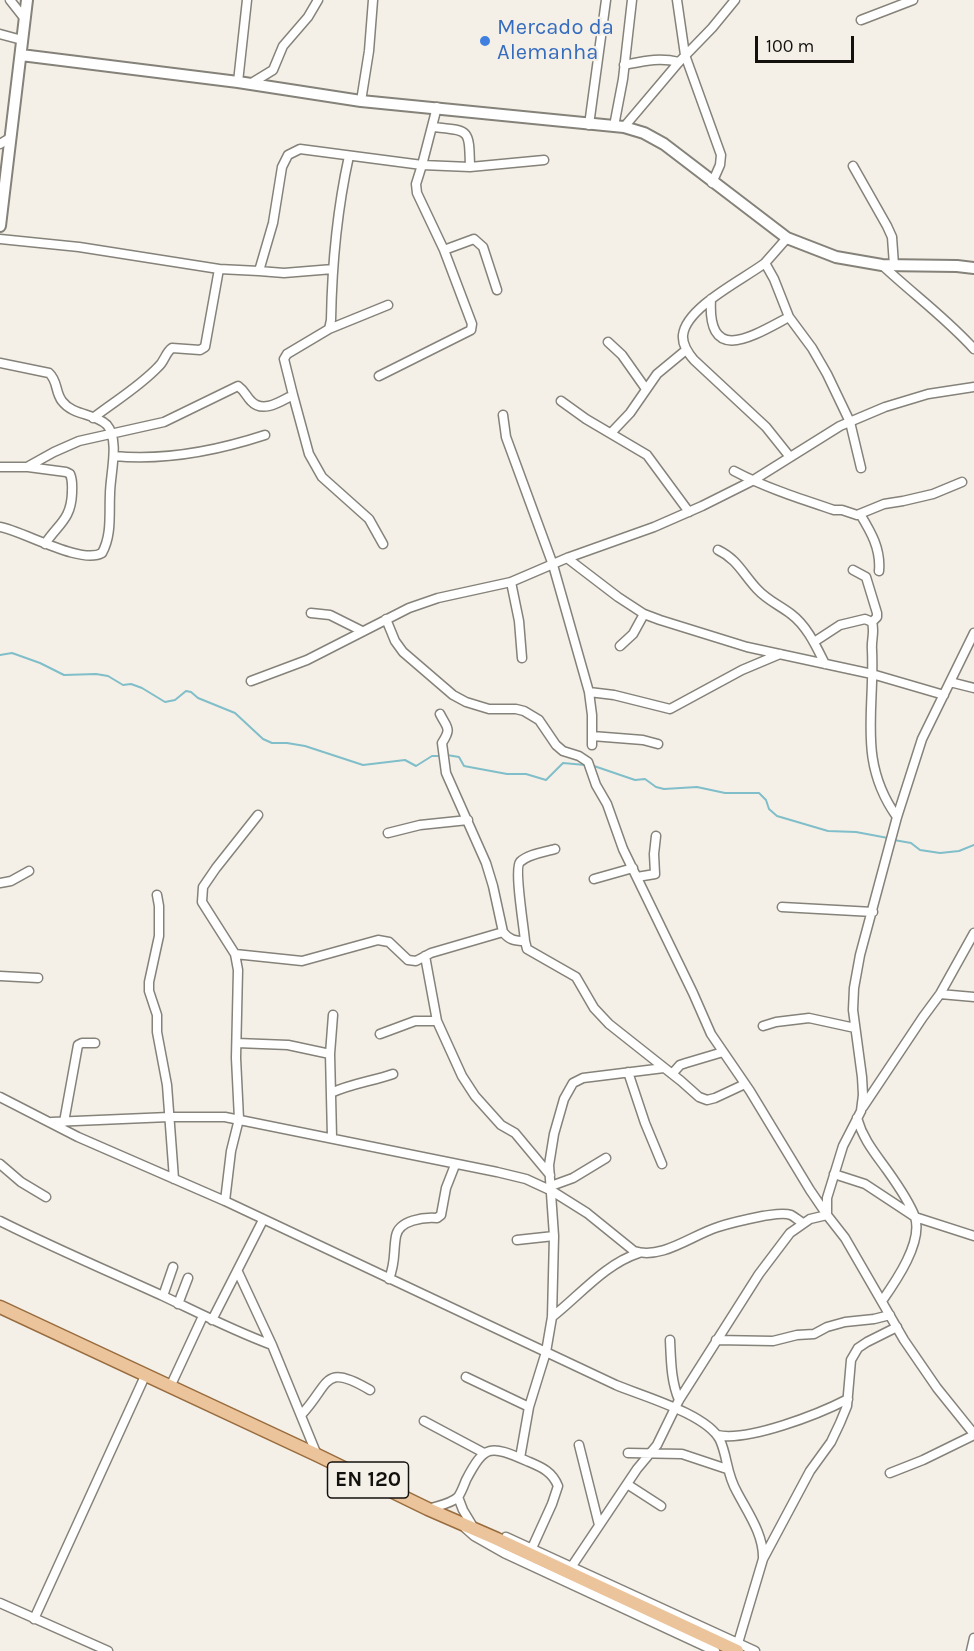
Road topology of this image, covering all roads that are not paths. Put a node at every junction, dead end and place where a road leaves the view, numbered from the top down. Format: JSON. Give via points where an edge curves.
{"nodes":[{"id":1,"x":10,"y":0,"type":"edge"},
{"id":2,"x":27,"y":0,"type":"edge"},
{"id":3,"x":247,"y":0,"type":"edge"},
{"id":4,"x":318,"y":0,"type":"edge"},
{"id":5,"x":373,"y":0,"type":"edge"},
{"id":6,"x":606,"y":0,"type":"edge"},
{"id":7,"x":632,"y":0,"type":"edge"},
{"id":8,"x":677,"y":0,"type":"edge"},
{"id":9,"x":735,"y":0,"type":"edge"},
{"id":10,"x":913,"y":0,"type":"edge"},
{"id":11,"x":25,"y":19,"type":"junction"},
{"id":12,"x":861,"y":21,"type":"dead end"},
{"id":13,"x":0,"y":34,"type":"edge"},
{"id":14,"x":22,"y":40,"type":"junction"},
{"id":15,"x":21,"y":55,"type":"junction"},
{"id":16,"x":682,"y":59,"type":"junction"},
{"id":17,"x":624,"y":65,"type":"junction"},
{"id":18,"x":244,"y":83,"type":"junction"},
{"id":19,"x":361,"y":100,"type":"junction"},
{"id":20,"x":437,"y":107,"type":"junction"},
{"id":21,"x":589,"y":125,"type":"junction"},
{"id":22,"x":433,"y":127,"type":"junction"},
{"id":23,"x":619,"y":127,"type":"junction"},
{"id":24,"x":10,"y":138,"type":"junction"},
{"id":25,"x":0,"y":144,"type":"edge"},
{"id":26,"x":349,"y":156,"type":"junction"},
{"id":27,"x":544,"y":160,"type":"dead end"},
{"id":28,"x":422,"y":165,"type":"junction"},
{"id":29,"x":470,"y":166,"type":"junction"},
{"id":30,"x":853,"y":166,"type":"dead end"},
{"id":31,"x":712,"y":183,"type":"junction"},
{"id":32,"x":0,"y":226,"type":"edge"},
{"id":33,"x":787,"y":238,"type":"junction"},
{"id":34,"x":0,"y":239,"type":"edge"},
{"id":35,"x":444,"y":250,"type":"junction"},
{"id":36,"x":765,"y":263,"type":"junction"},
{"id":37,"x":888,"y":265,"type":"junction"},
{"id":38,"x":333,"y":268,"type":"junction"},
{"id":39,"x":974,"y":268,"type":"edge"},
{"id":40,"x":219,"y":269,"type":"junction"},
{"id":41,"x":259,"y":271,"type":"junction"},
{"id":42,"x":496,"y":290,"type":"dead end"},
{"id":43,"x":711,"y":298,"type":"junction"},
{"id":44,"x":388,"y":305,"type":"dead end"},
{"id":45,"x":789,"y":317,"type":"junction"},
{"id":46,"x":329,"y":329,"type":"junction"},
{"id":47,"x":608,"y":342,"type":"dead end"},
{"id":48,"x":974,"y":349,"type":"edge"},
{"id":49,"x":686,"y":350,"type":"junction"},
{"id":50,"x":0,"y":363,"type":"edge"},
{"id":51,"x":379,"y":376,"type":"dead end"},
{"id":52,"x":974,"y":387,"type":"edge"},
{"id":53,"x":646,"y":389,"type":"junction"},
{"id":54,"x":293,"y":395,"type":"junction"},
{"id":55,"x":561,"y":401,"type":"dead end"},
{"id":56,"x":503,"y":415,"type":"dead end"},
{"id":57,"x":93,"y":418,"type":"junction"},
{"id":58,"x":850,"y":422,"type":"junction"},
{"id":59,"x":112,"y":433,"type":"junction"},
{"id":60,"x":610,"y":433,"type":"junction"},
{"id":61,"x":266,"y":435,"type":"dead end"},
{"id":62,"x":114,"y":456,"type":"junction"},
{"id":63,"x":790,"y":457,"type":"junction"},
{"id":64,"x":0,"y":467,"type":"edge"},
{"id":65,"x":27,"y":467,"type":"junction"},
{"id":66,"x":861,"y":468,"type":"dead end"},
{"id":67,"x":734,"y":471,"type":"dead end"},
{"id":68,"x":752,"y":481,"type":"junction"},
{"id":69,"x":962,"y":482,"type":"dead end"},
{"id":70,"x":689,"y":512,"type":"junction"},
{"id":71,"x":860,"y":514,"type":"junction"},
{"id":72,"x":0,"y":527,"type":"edge"},
{"id":73,"x":45,"y":544,"type":"junction"},
{"id":74,"x":383,"y":544,"type":"dead end"},
{"id":75,"x":718,"y":550,"type":"dead end"},
{"id":76,"x":567,"y":558,"type":"junction"},
{"id":77,"x":553,"y":565,"type":"junction"},
{"id":78,"x":853,"y":570,"type":"dead end"},
{"id":79,"x":879,"y":571,"type":"dead end"},
{"id":80,"x":511,"y":582,"type":"junction"},
{"id":81,"x":311,"y":613,"type":"dead end"},
{"id":82,"x":644,"y":614,"type":"junction"},
{"id":83,"x":386,"y":619,"type":"junction"},
{"id":84,"x":872,"y":622,"type":"junction"},
{"id":85,"x":362,"y":631,"type":"junction"},
{"id":86,"x":974,"y":633,"type":"edge"},
{"id":87,"x":814,"y":642,"type":"junction"},
{"id":88,"x":620,"y":646,"type":"dead end"},
{"id":89,"x":781,"y":654,"type":"junction"},
{"id":90,"x":522,"y":658,"type":"dead end"},
{"id":91,"x":825,"y":664,"type":"junction"},
{"id":92,"x":872,"y":674,"type":"junction"},
{"id":93,"x":250,"y":681,"type":"dead end"},
{"id":94,"x":950,"y":682,"type":"junction"},
{"id":95,"x":974,"y":688,"type":"edge"},
{"id":96,"x":589,"y":692,"type":"junction"},
{"id":97,"x":944,"y":695,"type":"junction"},
{"id":98,"x":440,"y":714,"type":"dead end"},
{"id":99,"x":658,"y":744,"type":"dead end"},
{"id":100,"x":258,"y":815,"type":"dead end"},
{"id":101,"x":897,"y":817,"type":"junction"},
{"id":102,"x":468,"y":820,"type":"junction"},
{"id":103,"x":388,"y":834,"type":"dead end"},
{"id":104,"x":656,"y":836,"type":"dead end"},
{"id":105,"x":555,"y":849,"type":"dead end"},
{"id":106,"x":633,"y":868,"type":"junction"},
{"id":107,"x":29,"y":871,"type":"dead end"},
{"id":108,"x":637,"y":877,"type":"junction"},
{"id":109,"x":594,"y":879,"type":"dead end"},
{"id":110,"x":0,"y":883,"type":"edge"},
{"id":111,"x":157,"y":895,"type":"dead end"},
{"id":112,"x":782,"y":907,"type":"dead end"},
{"id":113,"x":873,"y":912,"type":"junction"},
{"id":114,"x":503,"y":932,"type":"junction"},
{"id":115,"x":974,"y":933,"type":"edge"},
{"id":116,"x":525,"y":941,"type":"junction"},
{"id":117,"x":235,"y":954,"type":"junction"},
{"id":118,"x":425,"y":956,"type":"junction"},
{"id":119,"x":0,"y":976,"type":"edge"},
{"id":120,"x":38,"y":978,"type":"dead end"},
{"id":121,"x":940,"y":994,"type":"junction"},
{"id":122,"x":974,"y":997,"type":"edge"},
{"id":123,"x":333,"y":1015,"type":"dead end"},
{"id":124,"x":437,"y":1021,"type":"junction"},
{"id":125,"x":763,"y":1026,"type":"dead end"},
{"id":126,"x":855,"y":1028,"type":"junction"},
{"id":127,"x":380,"y":1034,"type":"dead end"},
{"id":128,"x":95,"y":1043,"type":"dead end"},
{"id":129,"x":237,"y":1043,"type":"junction"},
{"id":130,"x":723,"y":1052,"type":"junction"},
{"id":131,"x":330,"y":1054,"type":"junction"},
{"id":132,"x":664,"y":1068,"type":"junction"},
{"id":133,"x":628,"y":1072,"type":"junction"},
{"id":134,"x":393,"y":1074,"type":"dead end"},
{"id":135,"x":672,"y":1074,"type":"junction"},
{"id":136,"x":745,"y":1084,"type":"junction"},
{"id":137,"x":331,"y":1093,"type":"junction"},
{"id":138,"x":0,"y":1097,"type":"edge"},
{"id":139,"x":859,"y":1114,"type":"junction"},
{"id":140,"x":169,"y":1117,"type":"junction"},
{"id":141,"x":239,"y":1119,"type":"junction"},
{"id":142,"x":48,"y":1122,"type":"junction"},
{"id":143,"x":64,"y":1122,"type":"junction"},
{"id":144,"x":332,"y":1137,"type":"junction"},
{"id":145,"x":606,"y":1158,"type":"dead end"},
{"id":146,"x":0,"y":1164,"type":"edge"},
{"id":147,"x":662,"y":1164,"type":"dead end"},
{"id":148,"x":455,"y":1165,"type":"junction"},
{"id":149,"x":834,"y":1174,"type":"junction"},
{"id":150,"x":550,"y":1175,"type":"junction"},
{"id":151,"x":174,"y":1179,"type":"junction"},
{"id":152,"x":552,"y":1188,"type":"junction"},
{"id":153,"x":46,"y":1197,"type":"dead end"},
{"id":154,"x":225,"y":1201,"type":"junction"},
{"id":155,"x":827,"y":1215,"type":"junction"},
{"id":156,"x":915,"y":1217,"type":"junction"},
{"id":157,"x":263,"y":1220,"type":"junction"},
{"id":158,"x":0,"y":1221,"type":"edge"},
{"id":159,"x":803,"y":1223,"type":"junction"},
{"id":160,"x":555,"y":1236,"type":"junction"},
{"id":161,"x":974,"y":1236,"type":"edge"},
{"id":162,"x":517,"y":1240,"type":"dead end"},
{"id":163,"x":640,"y":1253,"type":"junction"},
{"id":164,"x":173,"y":1267,"type":"dead end"},
{"id":165,"x":238,"y":1272,"type":"junction"},
{"id":166,"x":188,"y":1278,"type":"dead end"},
{"id":167,"x":389,"y":1279,"type":"junction"},
{"id":168,"x":163,"y":1296,"type":"junction"},
{"id":169,"x":882,"y":1300,"type":"junction"},
{"id":170,"x":178,"y":1304,"type":"junction"},
{"id":171,"x":0,"y":1307,"type":"edge"},
{"id":172,"x":890,"y":1315,"type":"junction"},
{"id":173,"x":202,"y":1316,"type":"junction"},
{"id":174,"x":552,"y":1317,"type":"junction"},
{"id":175,"x":212,"y":1320,"type":"junction"},
{"id":176,"x":897,"y":1327,"type":"junction"},
{"id":177,"x":670,"y":1340,"type":"dead end"},
{"id":178,"x":716,"y":1340,"type":"junction"},
{"id":179,"x":272,"y":1345,"type":"junction"},
{"id":180,"x":546,"y":1352,"type":"junction"},
{"id":181,"x":145,"y":1376,"type":"junction"},
{"id":182,"x":466,"y":1377,"type":"dead end"},
{"id":183,"x":170,"y":1388,"type":"junction"},
{"id":184,"x":370,"y":1390,"type":"dead end"},
{"id":185,"x":848,"y":1399,"type":"junction"},
{"id":186,"x":677,"y":1404,"type":"junction"},
{"id":187,"x":529,"y":1407,"type":"junction"},
{"id":188,"x":302,"y":1414,"type":"junction"},
{"id":189,"x":424,"y":1421,"type":"dead end"},
{"id":190,"x":974,"y":1434,"type":"edge"},
{"id":191,"x":717,"y":1435,"type":"junction"},
{"id":192,"x":579,"y":1445,"type":"dead end"},
{"id":193,"x":483,"y":1453,"type":"junction"},
{"id":194,"x":627,"y":1453,"type":"dead end"},
{"id":195,"x":650,"y":1453,"type":"junction"},
{"id":196,"x":317,"y":1455,"type":"junction"},
{"id":197,"x":520,"y":1458,"type":"junction"},
{"id":198,"x":727,"y":1469,"type":"junction"},
{"id":199,"x":890,"y":1473,"type":"dead end"},
{"id":200,"x":627,"y":1484,"type":"junction"},
{"id":201,"x":458,"y":1497,"type":"junction"},
{"id":202,"x":662,"y":1506,"type":"dead end"},
{"id":203,"x":428,"y":1509,"type":"junction"},
{"id":204,"x":466,"y":1524,"type":"junction"},
{"id":205,"x":598,"y":1525,"type":"junction"},
{"id":206,"x":532,"y":1548,"type":"junction"},
{"id":207,"x":764,"y":1560,"type":"junction"},
{"id":208,"x":572,"y":1566,"type":"junction"},
{"id":209,"x":0,"y":1604,"type":"edge"},
{"id":210,"x":34,"y":1618,"type":"junction"},
{"id":211,"x":974,"y":1638,"type":"edge"},
{"id":212,"x":738,"y":1647,"type":"edge"},
{"id":213,"x":108,"y":1651,"type":"edge"},
{"id":214,"x":715,"y":1651,"type":"edge"},
{"id":215,"x":755,"y":1651,"type":"edge"},
{"id":216,"x":971,"y":1651,"type":"edge"}],
"edges":[{"from":1,"to":11,"type":"street"},
{"from":2,"to":11,"type":"street"},
{"from":3,"to":18,"type":"street"},
{"from":4,"to":18,"type":"street","via":[[283,46],[273,70]]},
{"from":5,"to":19,"type":"street"},
{"from":6,"to":21,"type":"street"},
{"from":7,"to":17,"type":"street"},
{"from":8,"to":16,"type":"street"},
{"from":9,"to":16,"type":"street"},
{"from":10,"to":12,"type":"street"},
{"from":11,"to":14,"type":"street"},
{"from":13,"to":14,"type":"street"},
{"from":14,"to":15,"type":"street"},
{"from":15,"to":18,"type":"street"},
{"from":15,"to":24,"type":"street"},
{"from":16,"to":17,"type":"street","via":[[652,59]]},
{"from":16,"to":23,"type":"street"},
{"from":16,"to":31,"type":"street","via":[[721,155]]},
{"from":17,"to":23,"type":"street"},
{"from":18,"to":19,"type":"street"},
{"from":19,"to":20,"type":"street"},
{"from":20,"to":21,"type":"street"},
{"from":20,"to":22,"type":"street"},
{"from":21,"to":23,"type":"street"},
{"from":22,"to":28,"type":"street"},
{"from":22,"to":29,"type":"street","via":[[467,134]]},
{"from":23,"to":31,"type":"street","via":[[644,132],[664,144]]},
{"from":24,"to":25,"type":"street"},
{"from":24,"to":32,"type":"street"},
{"from":26,"to":28,"type":"street"},
{"from":26,"to":38,"type":"street"},
{"from":26,"to":41,"type":"street","via":[[300,149],[288,155]]},
{"from":27,"to":29,"type":"street"},
{"from":28,"to":29,"type":"street"},
{"from":28,"to":35,"type":"street","via":[[417,194]]},
{"from":30,"to":37,"type":"street","via":[[891,237]]},
{"from":31,"to":33,"type":"street"},
{"from":33,"to":36,"type":"street"},
{"from":33,"to":37,"type":"street","via":[[836,257]]},
{"from":34,"to":40,"type":"street"},
{"from":35,"to":42,"type":"street","via":[[474,240],[483,247]]},
{"from":35,"to":51,"type":"street","via":[[471,330]]},
{"from":36,"to":43,"type":"street"},
{"from":36,"to":45,"type":"street"},
{"from":37,"to":39,"type":"street"},
{"from":37,"to":48,"type":"street","via":[[913,294]]},
{"from":38,"to":41,"type":"street","via":[[284,273]]},
{"from":38,"to":46,"type":"street"},
{"from":40,"to":41,"type":"street"},
{"from":40,"to":57,"type":"street","via":[[205,347],[167,351],[159,366],[143,381]]},
{"from":43,"to":45,"type":"street","via":[[713,327],[733,342]]},
{"from":43,"to":49,"type":"street","via":[[687,325],[683,334]]},
{"from":44,"to":46,"type":"street"},
{"from":45,"to":58,"type":"street","via":[[812,348]]},
{"from":46,"to":54,"type":"street","via":[[284,359]]},
{"from":47,"to":53,"type":"street"},
{"from":49,"to":53,"type":"street","via":[[657,374]]},
{"from":49,"to":63,"type":"street","via":[[766,427]]},
{"from":50,"to":57,"type":"street","via":[[49,373],[70,410]]},
{"from":52,"to":58,"type":"street","via":[[928,394]]},
{"from":53,"to":60,"type":"street"},
{"from":54,"to":59,"type":"street","via":[[272,406],[260,407],[238,386],[164,422]]},
{"from":54,"to":74,"type":"street","via":[[309,454],[322,477],[369,519]]},
{"from":55,"to":60,"type":"street"},
{"from":56,"to":77,"type":"street","via":[[506,436]]},
{"from":57,"to":59,"type":"street","via":[[106,424]]},
{"from":58,"to":63,"type":"street"},
{"from":58,"to":66,"type":"street"},
{"from":59,"to":62,"type":"street"},
{"from":59,"to":65,"type":"street","via":[[79,441]]},
{"from":60,"to":70,"type":"street","via":[[647,455]]},
{"from":61,"to":62,"type":"street","via":[[168,457]]},
{"from":62,"to":73,"type":"street","via":[[108,537],[102,554],[75,554]]},
{"from":63,"to":68,"type":"street"},
{"from":64,"to":65,"type":"street"},
{"from":65,"to":73,"type":"street","via":[[66,472],[72,480],[69,515]]},
{"from":67,"to":68,"type":"street"},
{"from":68,"to":70,"type":"street"},
{"from":68,"to":71,"type":"street","via":[[834,510]]},
{"from":69,"to":71,"type":"street"},
{"from":70,"to":76,"type":"street"},
{"from":71,"to":79,"type":"street","via":[[878,551]]},
{"from":72,"to":73,"type":"street"},
{"from":75,"to":87,"type":"street","via":[[737,562],[757,590],[800,622]]},
{"from":76,"to":77,"type":"street"},
{"from":76,"to":82,"type":"street"},
{"from":77,"to":80,"type":"street"},
{"from":77,"to":96,"type":"street"},
{"from":78,"to":84,"type":"street","via":[[866,578],[877,613]]},
{"from":80,"to":83,"type":"street","via":[[438,598]]},
{"from":80,"to":90,"type":"street"},
{"from":81,"to":85,"type":"street","via":[[330,615]]},
{"from":82,"to":88,"type":"street"},
{"from":82,"to":89,"type":"street"},
{"from":83,"to":85,"type":"street"},
{"from":83,"to":106,"type":"street","via":[[403,652],[453,695],[489,709],[524,711],[539,720],[563,751],[579,756],[588,765]]},
{"from":84,"to":87,"type":"street","via":[[865,619],[840,625]]},
{"from":84,"to":92,"type":"street"},
{"from":85,"to":93,"type":"street","via":[[307,660]]},
{"from":86,"to":94,"type":"street"},
{"from":87,"to":91,"type":"street"},
{"from":89,"to":91,"type":"street"},
{"from":89,"to":96,"type":"street","via":[[670,709]]},
{"from":91,"to":92,"type":"street"},
{"from":92,"to":97,"type":"street"},
{"from":92,"to":101,"type":"street","via":[[869,711],[873,766]]},
{"from":94,"to":95,"type":"street"},
{"from":94,"to":97,"type":"street"},
{"from":96,"to":99,"type":"street","via":[[592,740],[643,740]]},
{"from":97,"to":101,"type":"street","via":[[922,739]]},
{"from":98,"to":102,"type":"street","via":[[447,725],[442,743],[444,763]]},
{"from":100,"to":117,"type":"street","via":[[203,887],[202,902]]},
{"from":101,"to":113,"type":"street"},
{"from":102,"to":103,"type":"street","via":[[420,825]]},
{"from":102,"to":114,"type":"street","via":[[494,886]]},
{"from":104,"to":108,"type":"street","via":[[655,874]]},
{"from":105,"to":116,"type":"street","via":[[529,857],[518,868]]},
{"from":106,"to":108,"type":"street"},
{"from":106,"to":109,"type":"street"},
{"from":107,"to":110,"type":"street"},
{"from":108,"to":130,"type":"street"},
{"from":111,"to":140,"type":"street","via":[[159,936],[149,992],[157,1015]]},
{"from":112,"to":113,"type":"street"},
{"from":113,"to":126,"type":"street","via":[[854,988]]},
{"from":114,"to":116,"type":"street","via":[[507,938]]},
{"from":114,"to":118,"type":"street"},
{"from":115,"to":121,"type":"street"},
{"from":116,"to":132,"type":"street","via":[[527,949],[576,977],[594,1008],[609,1024]]},
{"from":117,"to":118,"type":"street","via":[[302,961],[378,940],[388,942],[408,960]]},
{"from":117,"to":129,"type":"street"},
{"from":118,"to":124,"type":"street"},
{"from":119,"to":120,"type":"street"},
{"from":121,"to":122,"type":"street"},
{"from":121,"to":139,"type":"street"},
{"from":123,"to":131,"type":"street"},
{"from":124,"to":127,"type":"street","via":[[415,1021]]},
{"from":124,"to":150,"type":"street","via":[[475,1096]]},
{"from":125,"to":126,"type":"street","via":[[809,1018]]},
{"from":126,"to":139,"type":"street","via":[[862,1077]]},
{"from":128,"to":143,"type":"street","via":[[78,1045]]},
{"from":129,"to":131,"type":"street","via":[[288,1045]]},
{"from":129,"to":141,"type":"street"},
{"from":130,"to":135,"type":"street","via":[[680,1065]]},
{"from":130,"to":136,"type":"street"},
{"from":131,"to":137,"type":"street"},
{"from":132,"to":133,"type":"street"},
{"from":132,"to":135,"type":"street"},
{"from":133,"to":147,"type":"street"},
{"from":133,"to":150,"type":"street","via":[[573,1083],[554,1134]]},
{"from":134,"to":137,"type":"street"},
{"from":135,"to":136,"type":"street","via":[[707,1100]]},
{"from":136,"to":155,"type":"street"},
{"from":137,"to":144,"type":"street"},
{"from":138,"to":142,"type":"street"},
{"from":139,"to":149,"type":"street"},
{"from":139,"to":156,"type":"street","via":[[868,1146]]},
{"from":140,"to":141,"type":"street"},
{"from":140,"to":143,"type":"street"},
{"from":140,"to":151,"type":"street"},
{"from":141,"to":144,"type":"street"},
{"from":141,"to":154,"type":"street"},
{"from":142,"to":143,"type":"street"},
{"from":142,"to":151,"type":"street"},
{"from":144,"to":148,"type":"street"},
{"from":145,"to":152,"type":"street"},
{"from":146,"to":153,"type":"street"},
{"from":148,"to":152,"type":"street"},
{"from":148,"to":167,"type":"street","via":[[441,1215],[419,1218],[396,1234],[395,1263]]},
{"from":149,"to":155,"type":"street"},
{"from":149,"to":156,"type":"street","via":[[865,1184]]},
{"from":150,"to":152,"type":"street"},
{"from":151,"to":154,"type":"street"},
{"from":152,"to":160,"type":"street"},
{"from":152,"to":163,"type":"street"},
{"from":154,"to":157,"type":"street"},
{"from":155,"to":159,"type":"street"},
{"from":155,"to":169,"type":"street"},
{"from":156,"to":161,"type":"street"},
{"from":156,"to":169,"type":"street","via":[[911,1251]]},
{"from":157,"to":165,"type":"street"},
{"from":157,"to":167,"type":"street"},
{"from":158,"to":168,"type":"street"},
{"from":159,"to":163,"type":"street","via":[[791,1215],[778,1214],[716,1227],[669,1248]]},
{"from":159,"to":178,"type":"street","via":[[780,1245]]},
{"from":160,"to":162,"type":"street"},
{"from":160,"to":174,"type":"street"},
{"from":163,"to":174,"type":"street","via":[[609,1268]]},
{"from":164,"to":168,"type":"street"},
{"from":165,"to":175,"type":"street"},
{"from":165,"to":179,"type":"street"},
{"from":166,"to":170,"type":"street"},
{"from":167,"to":180,"type":"street"},
{"from":168,"to":170,"type":"street"},
{"from":169,"to":172,"type":"street"},
{"from":170,"to":173,"type":"street"},
{"from":171,"to":181,"type":"main road","number":"EN 120"},
{"from":172,"to":176,"type":"street"},
{"from":172,"to":178,"type":"street","via":[[773,1341]]},
{"from":173,"to":175,"type":"street"},
{"from":173,"to":183,"type":"street"},
{"from":174,"to":180,"type":"street"},
{"from":175,"to":179,"type":"street"},
{"from":176,"to":185,"type":"street","via":[[858,1348],[851,1360]]},
{"from":176,"to":190,"type":"street"},
{"from":177,"to":186,"type":"street"},
{"from":178,"to":186,"type":"street"},
{"from":179,"to":188,"type":"street"},
{"from":180,"to":186,"type":"street","via":[[645,1397]]},
{"from":180,"to":187,"type":"street"},
{"from":181,"to":183,"type":"main road","number":"EN 120"},
{"from":181,"to":210,"type":"street"},
{"from":182,"to":187,"type":"street"},
{"from":183,"to":196,"type":"main road","number":"EN 120"},
{"from":184,"to":188,"type":"street","via":[[345,1377],[330,1378]]},
{"from":185,"to":191,"type":"street","via":[[803,1419],[734,1436]]},
{"from":185,"to":207,"type":"street","via":[[836,1432],[810,1471]]},
{"from":186,"to":191,"type":"street"},
{"from":186,"to":195,"type":"street"},
{"from":187,"to":197,"type":"street"},
{"from":188,"to":196,"type":"street"},
{"from":189,"to":193,"type":"street"},
{"from":190,"to":199,"type":"street"},
{"from":191,"to":198,"type":"street"},
{"from":192,"to":205,"type":"street"},
{"from":193,"to":197,"type":"street","via":[[494,1449]]},
{"from":193,"to":201,"type":"street"},
{"from":194,"to":195,"type":"street"},
{"from":195,"to":198,"type":"street","via":[[682,1454]]},
{"from":195,"to":200,"type":"street"},
{"from":196,"to":203,"type":"main road","number":"EN 120"},
{"from":197,"to":206,"type":"street","via":[[545,1469],[558,1486]]},
{"from":198,"to":207,"type":"street","via":[[760,1538]]},
{"from":200,"to":202,"type":"street"},
{"from":200,"to":205,"type":"street"},
{"from":201,"to":203,"type":"street"},
{"from":201,"to":204,"type":"street"},
{"from":203,"to":204,"type":"main road","number":"EN 120"},
{"from":204,"to":206,"type":"street"},
{"from":204,"to":212,"type":"main road","number":"EN 120"},
{"from":204,"to":214,"type":"street","via":[[474,1536],[504,1553]]},
{"from":205,"to":208,"type":"street"},
{"from":206,"to":208,"type":"street"},
{"from":207,"to":212,"type":"street"},
{"from":208,"to":212,"type":"street"},
{"from":209,"to":210,"type":"street"},
{"from":210,"to":213,"type":"street"},
{"from":211,"to":216,"type":"street"},
{"from":212,"to":215,"type":"street"}]}
